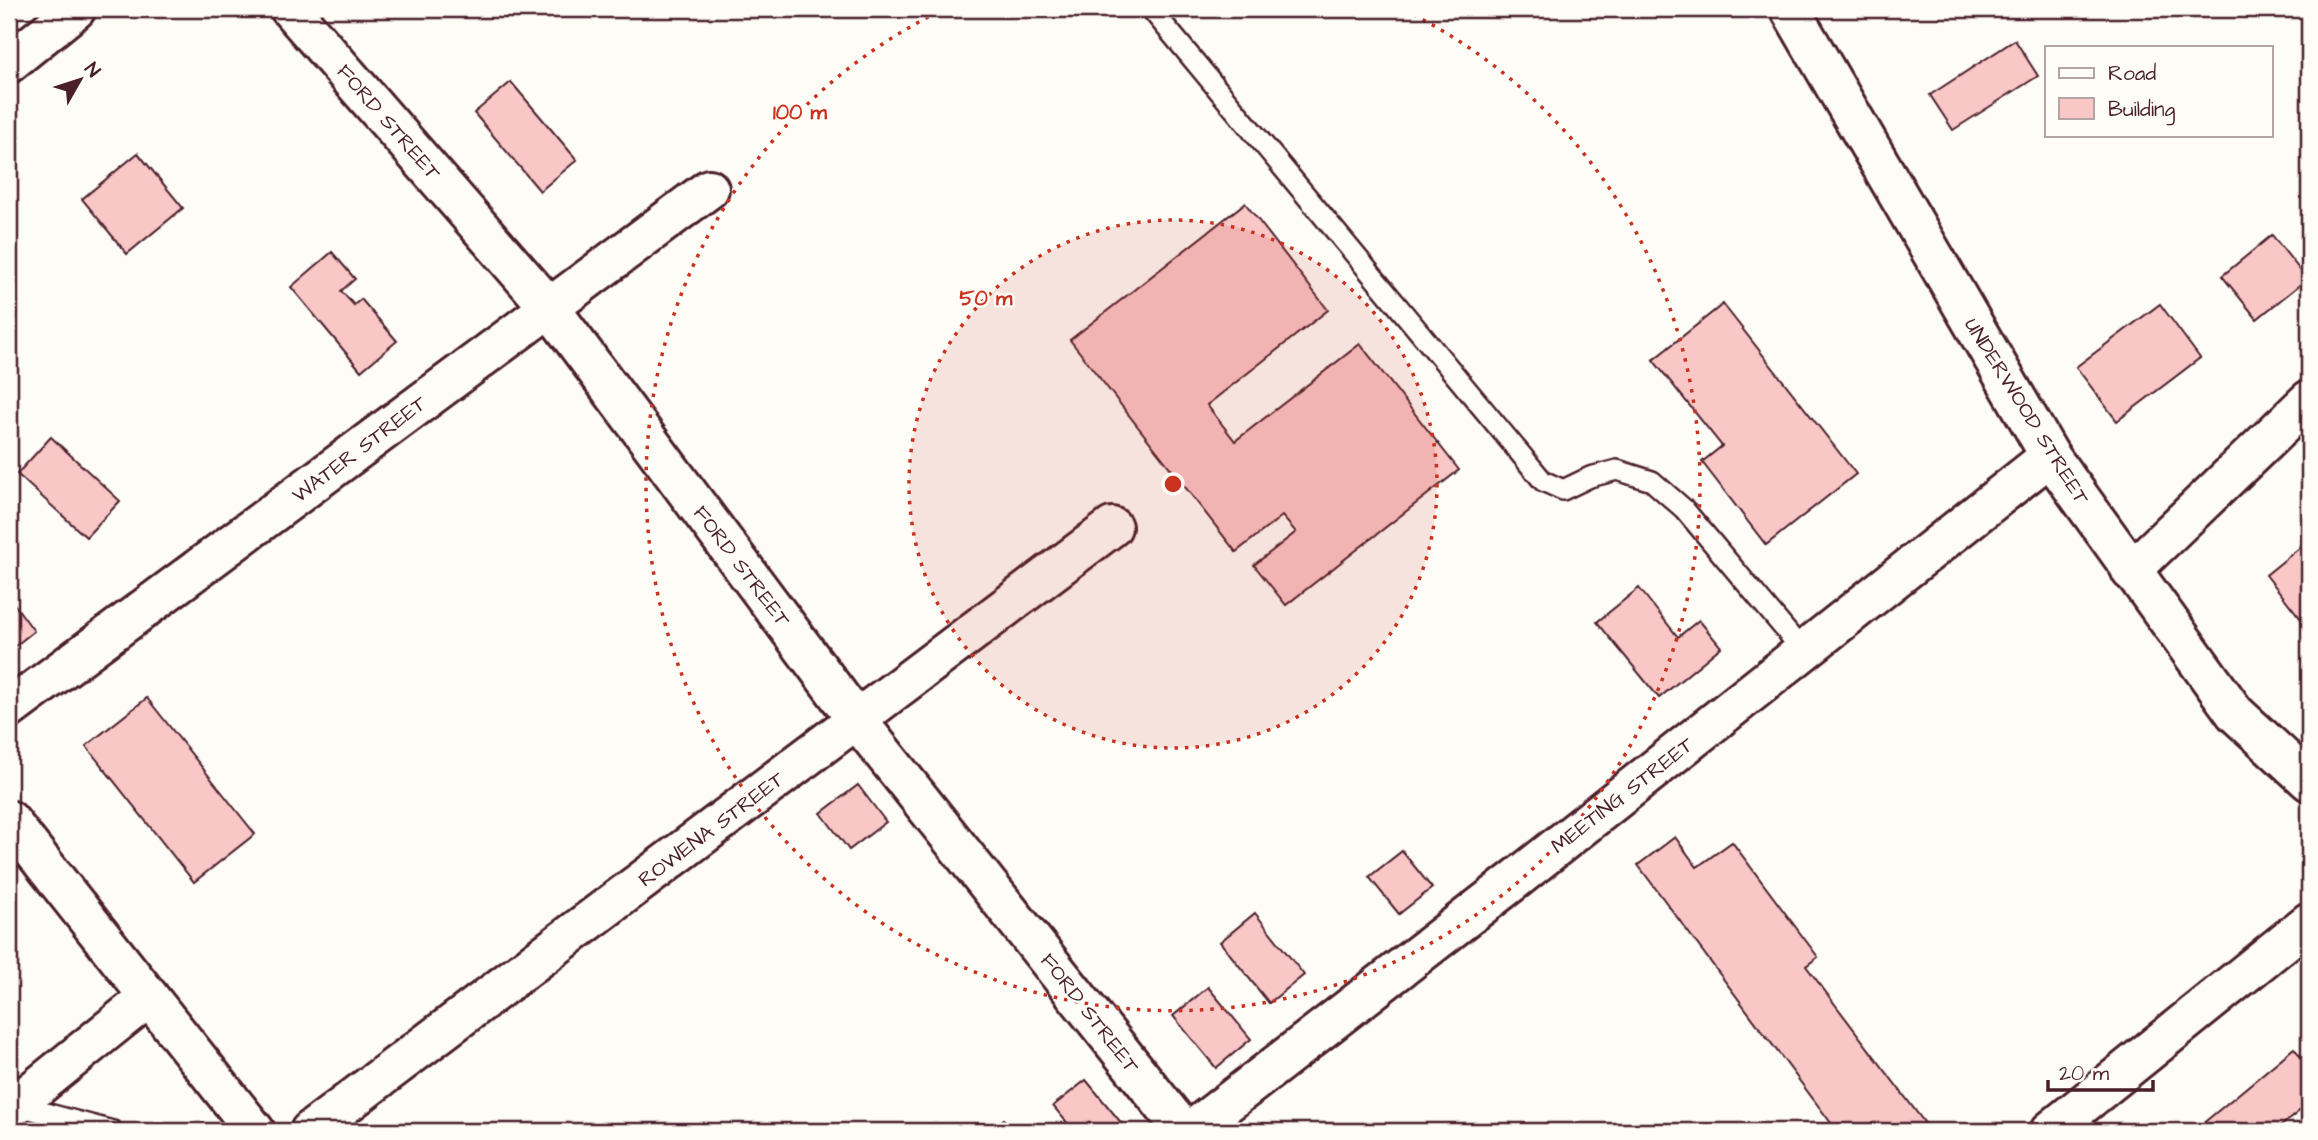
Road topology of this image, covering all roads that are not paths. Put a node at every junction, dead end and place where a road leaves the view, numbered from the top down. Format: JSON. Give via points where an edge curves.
{"nodes":[{"id":1,"x":76,"y":9,"type":"edge"},
{"id":2,"x":290,"y":9,"type":"edge"},
{"id":3,"x":1151,"y":9,"type":"edge"},
{"id":4,"x":1790,"y":9,"type":"edge"},
{"id":5,"x":9,"y":63,"type":"edge"},
{"id":6,"x":709,"y":189,"type":"dead end"},
{"id":7,"x":550,"y":308,"type":"junction"},
{"id":8,"x":2309,"y":400,"type":"edge"},
{"id":9,"x":2050,"y":456,"type":"junction"},
{"id":10,"x":1112,"y":527,"type":"dead end"},
{"id":11,"x":2131,"y":571,"type":"junction"},
{"id":12,"x":1803,"y":651,"type":"junction"},
{"id":13,"x":9,"y":709,"type":"edge"},
{"id":14,"x":856,"y":719,"type":"junction"},
{"id":15,"x":2309,"y":781,"type":"edge"},
{"id":16,"x":9,"y":820,"type":"edge"},
{"id":17,"x":2309,"y":922,"type":"edge"},
{"id":18,"x":149,"y":997,"type":"junction"},
{"id":19,"x":12,"y":1108,"type":"edge"},
{"id":20,"x":113,"y":1131,"type":"edge"},
{"id":21,"x":255,"y":1131,"type":"edge"},
{"id":22,"x":310,"y":1131,"type":"edge"},
{"id":23,"x":1184,"y":1131,"type":"edge"},
{"id":24,"x":1191,"y":1131,"type":"edge"},
{"id":25,"x":2050,"y":1131,"type":"edge"}],
"edges":[{"from":1,"to":5,"type":"street"},
{"from":2,"to":7,"type":"street","name":"FORD STREET"},
{"from":3,"to":12,"type":"lane","via":[[1543,481],[1563,490],[1617,470],[1652,481],[1684,509]]},
{"from":4,"to":9,"type":"street","name":"UNDERWOOD STREET"},
{"from":6,"to":7,"type":"street","name":"WATER STREET"},
{"from":7,"to":13,"type":"street","name":"WATER STREET"},
{"from":7,"to":14,"type":"street","name":"FORD STREET"},
{"from":8,"to":11,"type":"street"},
{"from":9,"to":11,"type":"street","name":"UNDERWOOD STREET"},
{"from":9,"to":12,"type":"street","name":"MEETING STREET"},
{"from":10,"to":14,"type":"street","name":"ROWENA STREET"},
{"from":11,"to":15,"type":"street","name":"UNDERWOOD STREET","via":[[2235,713]]},
{"from":12,"to":24,"type":"street","name":"MEETING STREET"},
{"from":14,"to":22,"type":"street","name":"ROWENA STREET"},
{"from":14,"to":23,"type":"street","name":"FORD STREET"},
{"from":16,"to":18,"type":"street"},
{"from":17,"to":25,"type":"street"},
{"from":18,"to":19,"type":"street"},
{"from":18,"to":21,"type":"street"},
{"from":19,"to":20,"type":"lane"}]}
